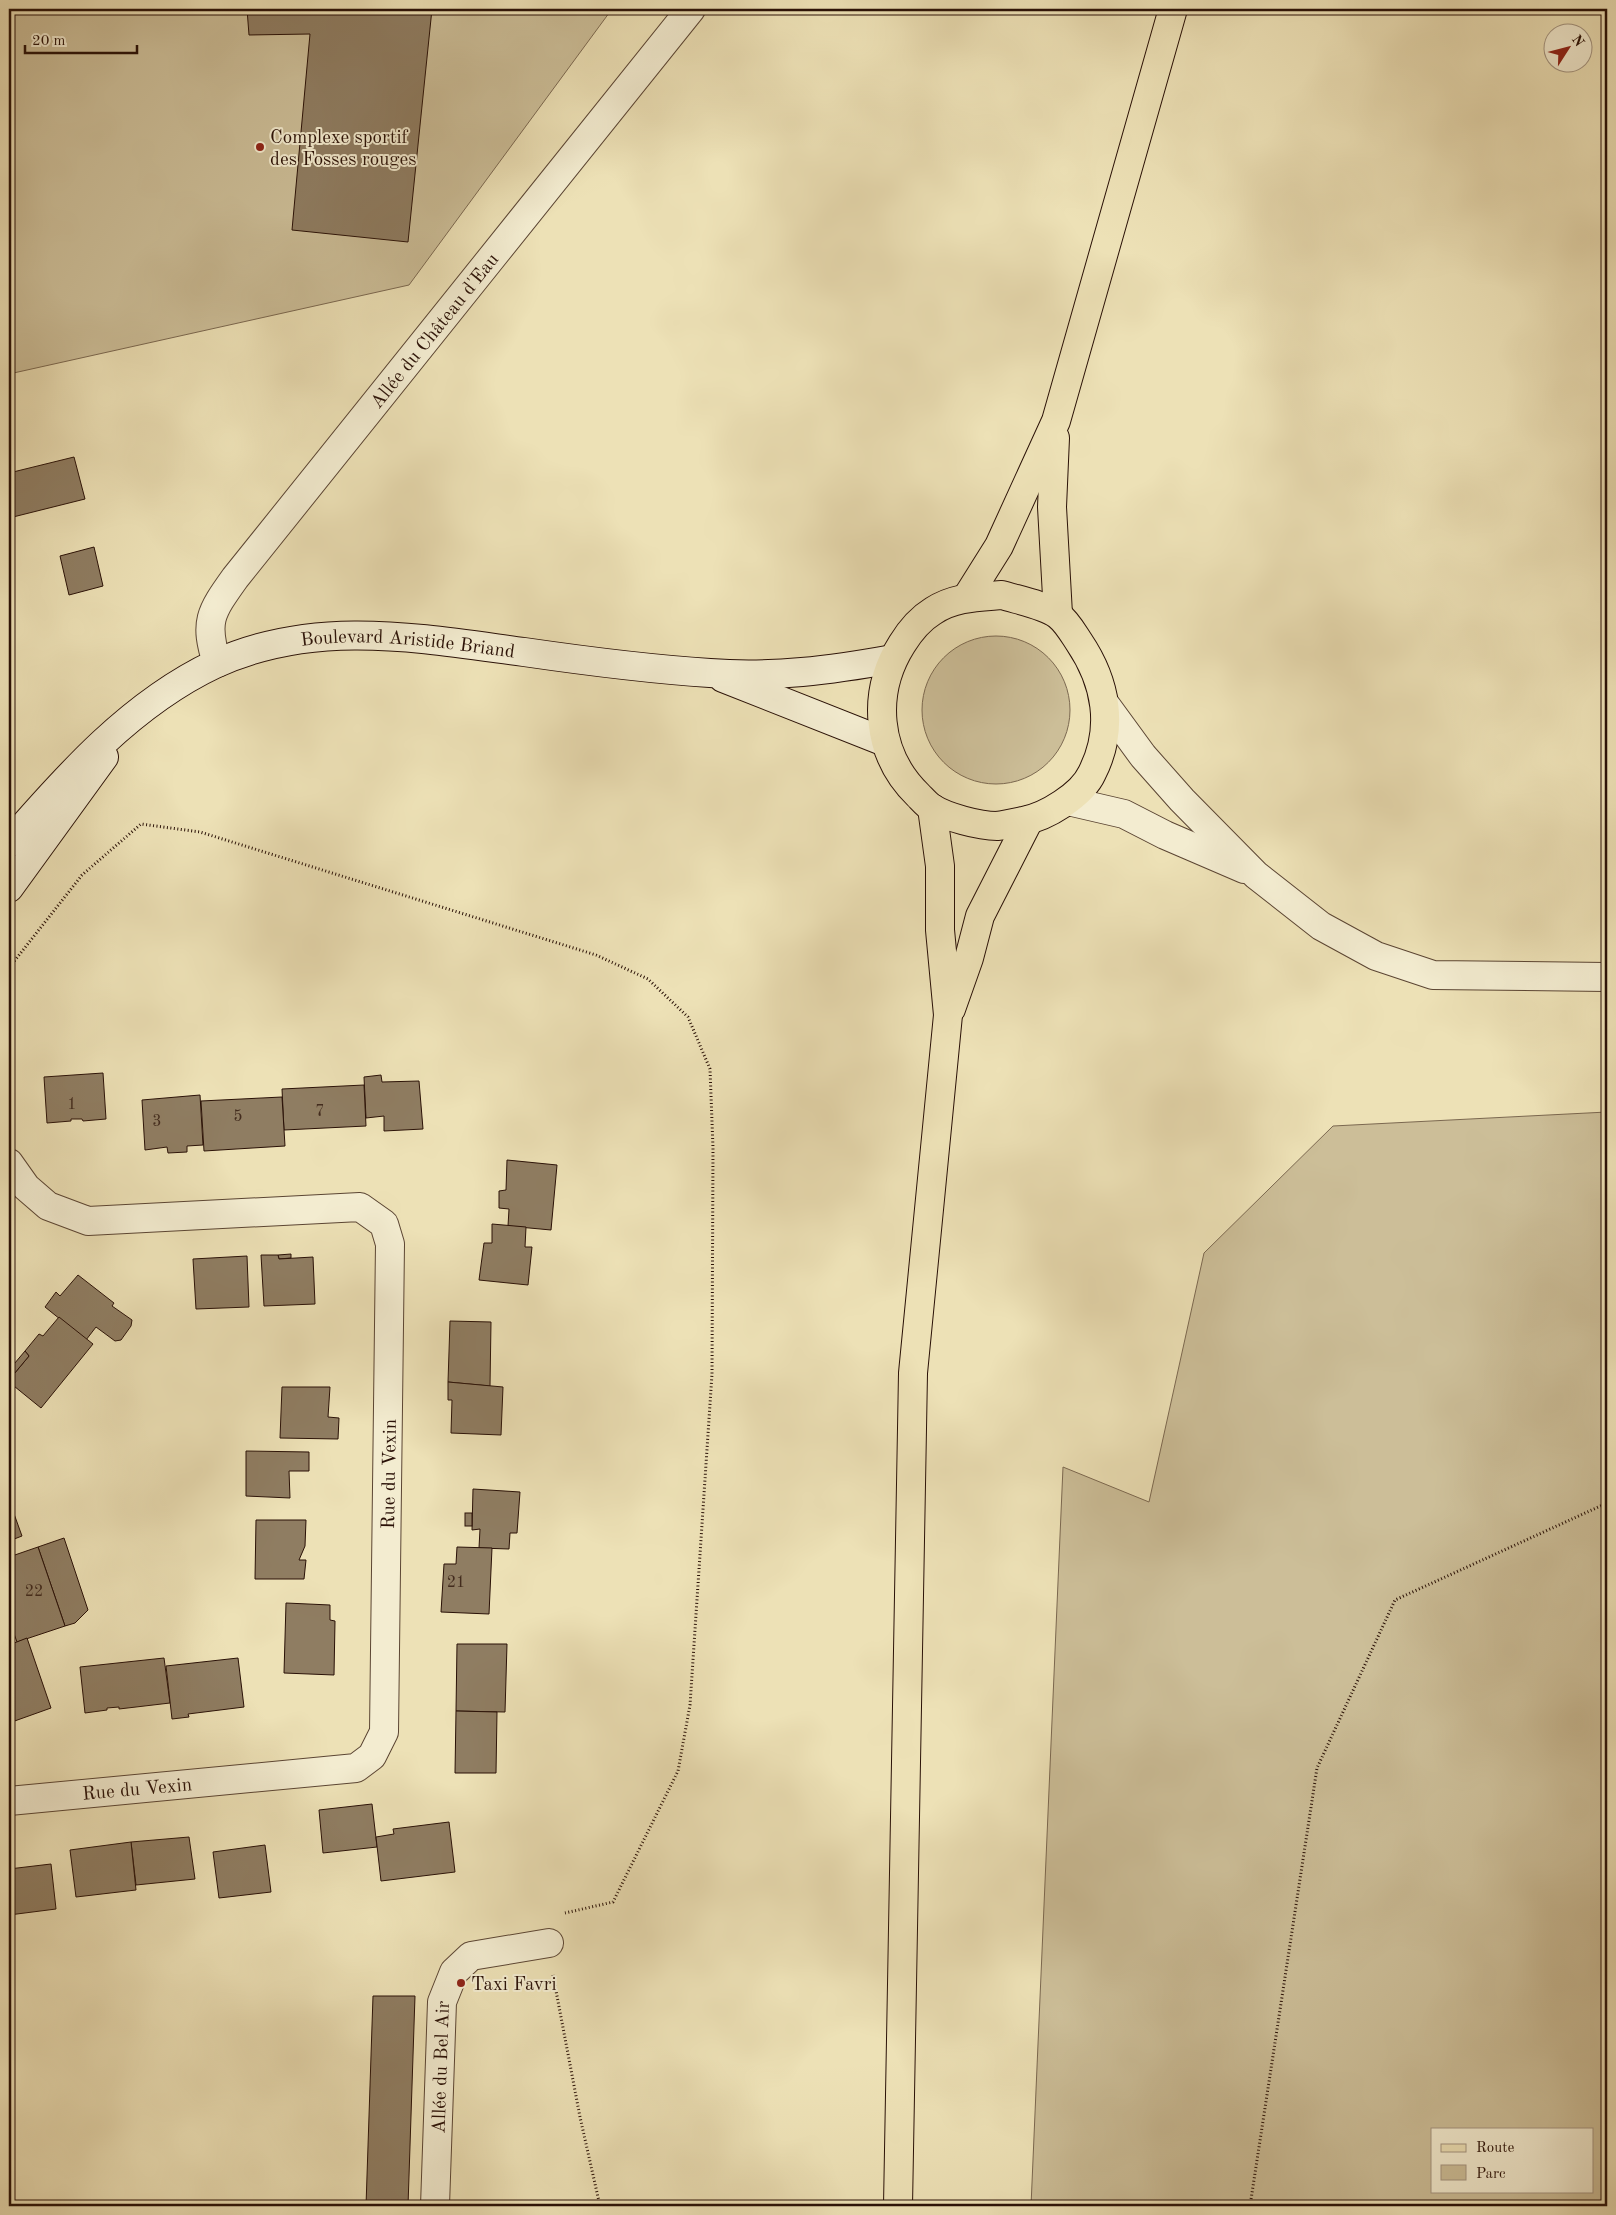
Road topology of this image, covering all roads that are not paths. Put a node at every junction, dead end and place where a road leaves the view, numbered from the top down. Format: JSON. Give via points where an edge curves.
{"nodes":[{"id":1,"x":691,"y":9,"type":"edge"},
{"id":2,"x":1173,"y":9,"type":"edge"},
{"id":3,"x":1056,"y":421,"type":"junction"},
{"id":4,"x":967,"y":597,"type":"junction"},
{"id":5,"x":1058,"y":614,"type":"junction"},
{"id":6,"x":893,"y":659,"type":"junction"},
{"id":7,"x":217,"y":663,"type":"junction"},
{"id":8,"x":712,"y":674,"type":"junction"},
{"id":9,"x":1105,"y":704,"type":"junction"},
{"id":10,"x":126,"y":724,"type":"junction"},
{"id":11,"x":885,"y":742,"type":"junction"},
{"id":12,"x":1068,"y":801,"type":"junction"},
{"id":13,"x":932,"y":808,"type":"junction"},
{"id":14,"x":1029,"y":820,"type":"junction"},
{"id":15,"x":9,"y":843,"type":"edge"},
{"id":16,"x":1256,"y":875,"type":"junction"},
{"id":17,"x":9,"y":888,"type":"edge"},
{"id":18,"x":1607,"y":978,"type":"edge"},
{"id":19,"x":948,"y":1015,"type":"junction"},
{"id":20,"x":9,"y":1163,"type":"edge"},
{"id":21,"x":9,"y":1801,"type":"edge"},
{"id":22,"x":549,"y":1943,"type":"road end"},
{"id":23,"x":435,"y":2206,"type":"edge"},
{"id":24,"x":898,"y":2206,"type":"edge"}],
"edges":[{"from":1,"to":7,"type":"street","name":"Allée du Château d'Eau","via":[[231,584],[214,611],[209,628]]},
{"from":2,"to":3,"type":"main road"},
{"from":3,"to":4,"type":"main road","via":[[999,546]]},
{"from":3,"to":5,"type":"main road","via":[[1052,506]]},
{"from":4,"to":5,"type":"main road","via":[[1002,595]]},
{"from":4,"to":6,"type":"main road","via":[[932,611],[911,630]]},
{"from":5,"to":9,"type":"main road","via":[[1090,659]]},
{"from":6,"to":8,"type":"street","name":"Boulevard Aristide Briand","via":[[796,674]]},
{"from":6,"to":11,"type":"main road","via":[[881,698]]},
{"from":7,"to":8,"type":"street","name":"Boulevard Aristide Briand","via":[[281,643],[357,634]]},
{"from":7,"to":10,"type":"street","name":"Boulevard Aristide Briand","via":[[172,689]]},
{"from":8,"to":11,"type":"street","name":"Boulevard Aristide Briand"},
{"from":9,"to":12,"type":"main road","via":[[1105,734],[1092,775]]},
{"from":9,"to":16,"type":"street","via":[[1143,756]]},
{"from":10,"to":15,"type":"street","name":"Boulevard Aristide Briand","via":[[65,778]]},
{"from":10,"to":17,"type":"street","name":"Boulevard Aristide Briand"},
{"from":11,"to":13,"type":"main road","via":[[906,784]]},
{"from":12,"to":14,"type":"main road"},
{"from":12,"to":16,"type":"street","via":[[1124,814],[1165,836]]},
{"from":13,"to":14,"type":"main road","via":[[965,821],[996,826]]},
{"from":13,"to":19,"type":"main road","via":[[940,866],[940,930]]},
{"from":14,"to":19,"type":"main road","via":[[980,916]]},
{"from":16,"to":18,"type":"street","via":[[1321,926],[1376,956],[1433,975]]},
{"from":19,"to":24,"type":"main road","via":[[913,1373]]},
{"from":20,"to":21,"type":"street","name":"Rue du Vexin","via":[[26,1187],[48,1206],[88,1221],[360,1207],[384,1224],[390,1244],[384,1732],[372,1756],[356,1768]]},
{"from":22,"to":23,"type":"street","name":"Allée du Bel Air","via":[[472,1956],[454,1972],[442,2002]]}]}
